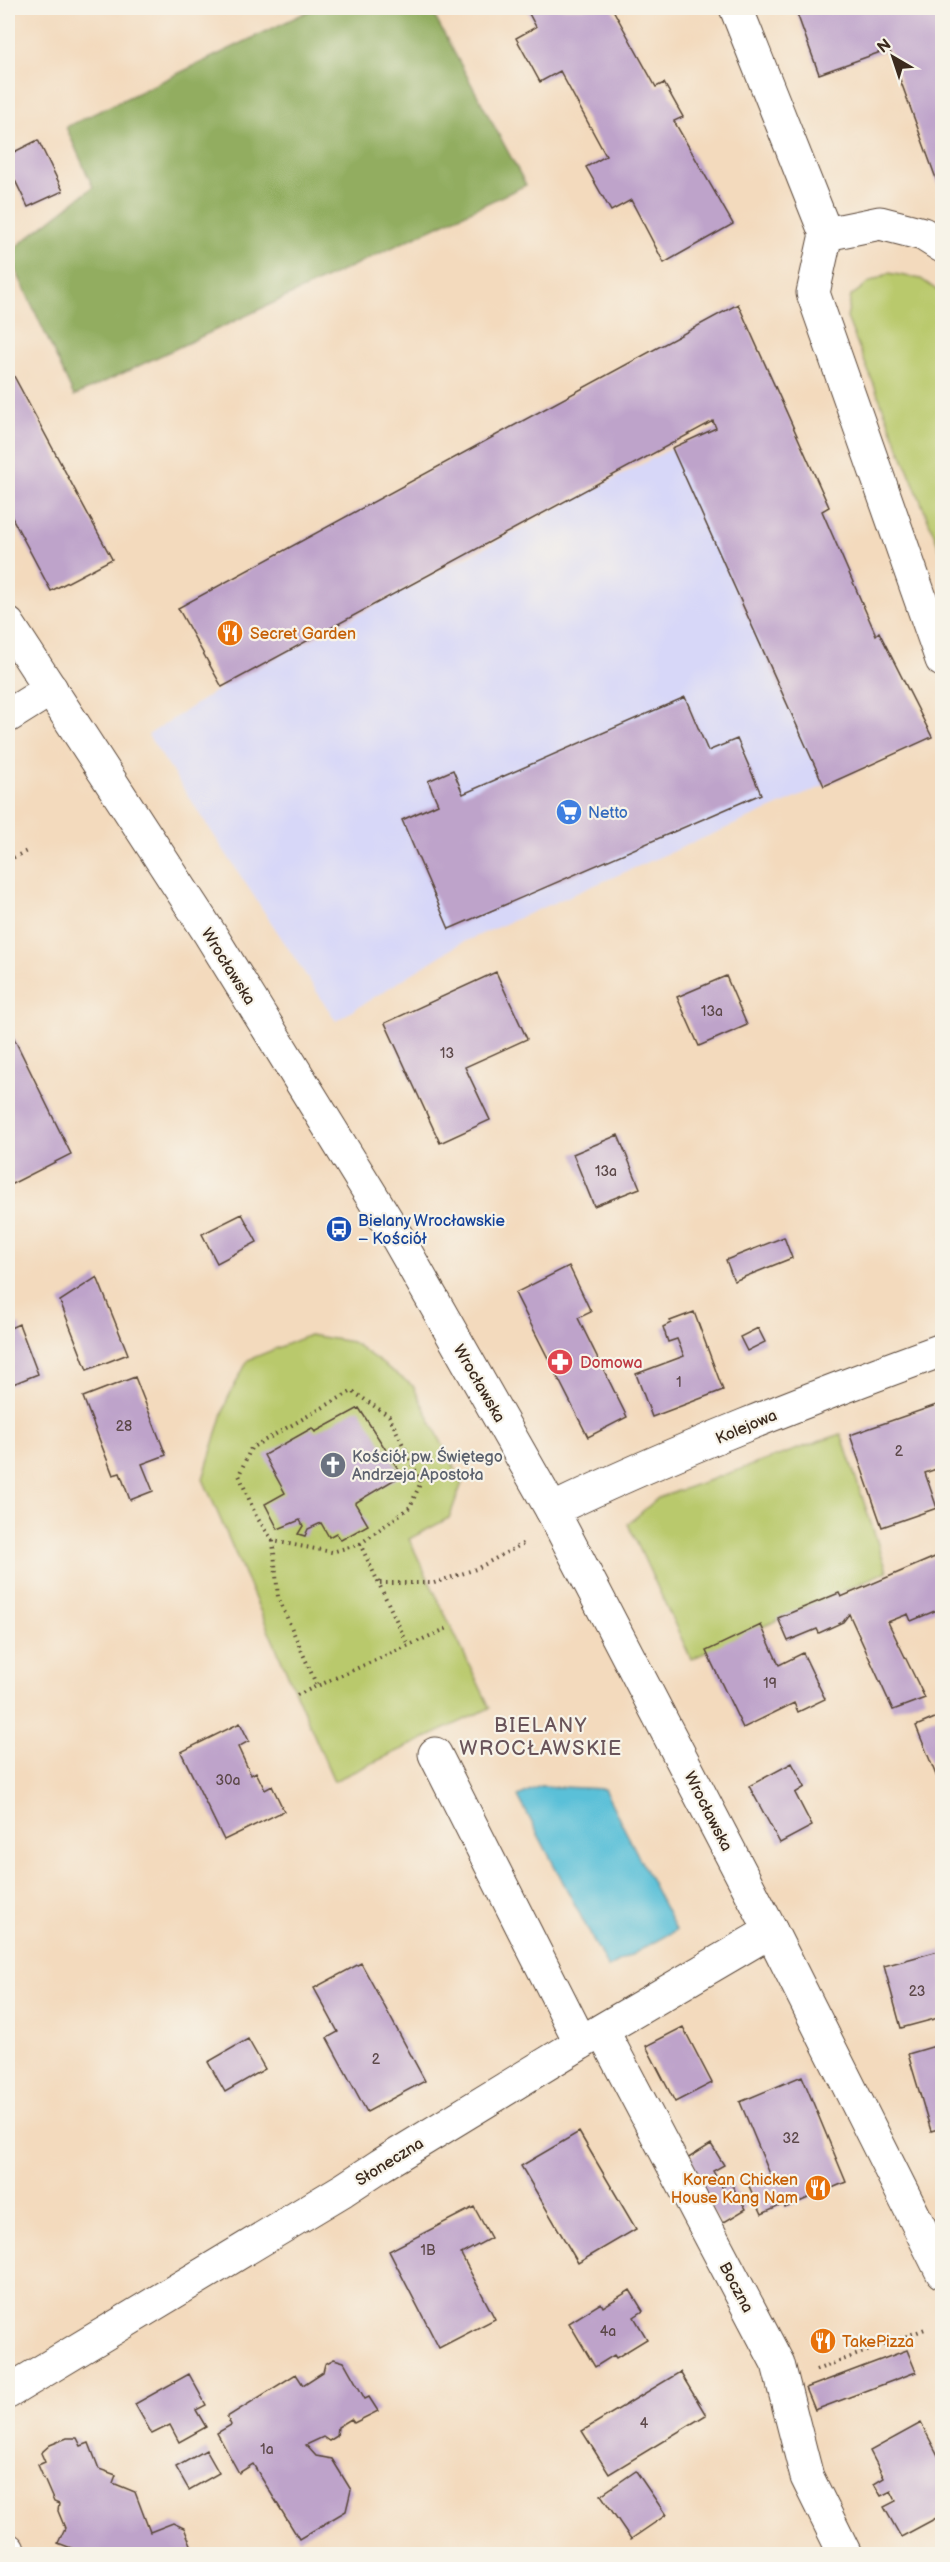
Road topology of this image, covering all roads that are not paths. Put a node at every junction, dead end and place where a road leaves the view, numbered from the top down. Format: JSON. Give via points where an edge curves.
{"nodes":[{"id":1,"x":736,"y":8,"type":"edge"},
{"id":2,"x":826,"y":234,"type":"junction"},
{"id":3,"x":942,"y":246,"type":"edge"},
{"id":4,"x":8,"y":624,"type":"edge"},
{"id":5,"x":942,"y":660,"type":"edge"},
{"id":6,"x":51,"y":689,"type":"junction"},
{"id":7,"x":8,"y":716,"type":"edge"},
{"id":8,"x":942,"y":1350,"type":"edge"},
{"id":9,"x":552,"y":1510,"type":"junction"},
{"id":10,"x":435,"y":1754,"type":"dead end"},
{"id":11,"x":771,"y":1931,"type":"junction"},
{"id":12,"x":592,"y":2037,"type":"junction"},
{"id":13,"x":942,"y":2272,"type":"edge"},
{"id":14,"x":8,"y":2392,"type":"edge"},
{"id":15,"x":845,"y":2554,"type":"edge"}],
"edges":[{"from":1,"to":2,"type":"street"},
{"from":2,"to":3,"type":"street","via":[[879,223],[923,234]]},
{"from":2,"to":5,"type":"street","via":[[813,293]]},
{"from":4,"to":6,"type":"street","name":"Wrocławska"},
{"from":6,"to":7,"type":"street"},
{"from":6,"to":9,"type":"street","name":"Wrocławska","via":[[210,934],[391,1227]]},
{"from":8,"to":9,"type":"street","name":"Kolejowa","via":[[810,1399],[618,1478]]},
{"from":9,"to":11,"type":"street","name":"Wrocławska"},
{"from":10,"to":12,"type":"street","name":"Boczna"},
{"from":11,"to":12,"type":"street","name":"Słoneczna"},
{"from":11,"to":13,"type":"street","name":"Wrocławska"},
{"from":12,"to":14,"type":"street","name":"Słoneczna"},
{"from":12,"to":15,"type":"street","name":"Boczna","via":[[778,2364],[807,2477]]}]}
